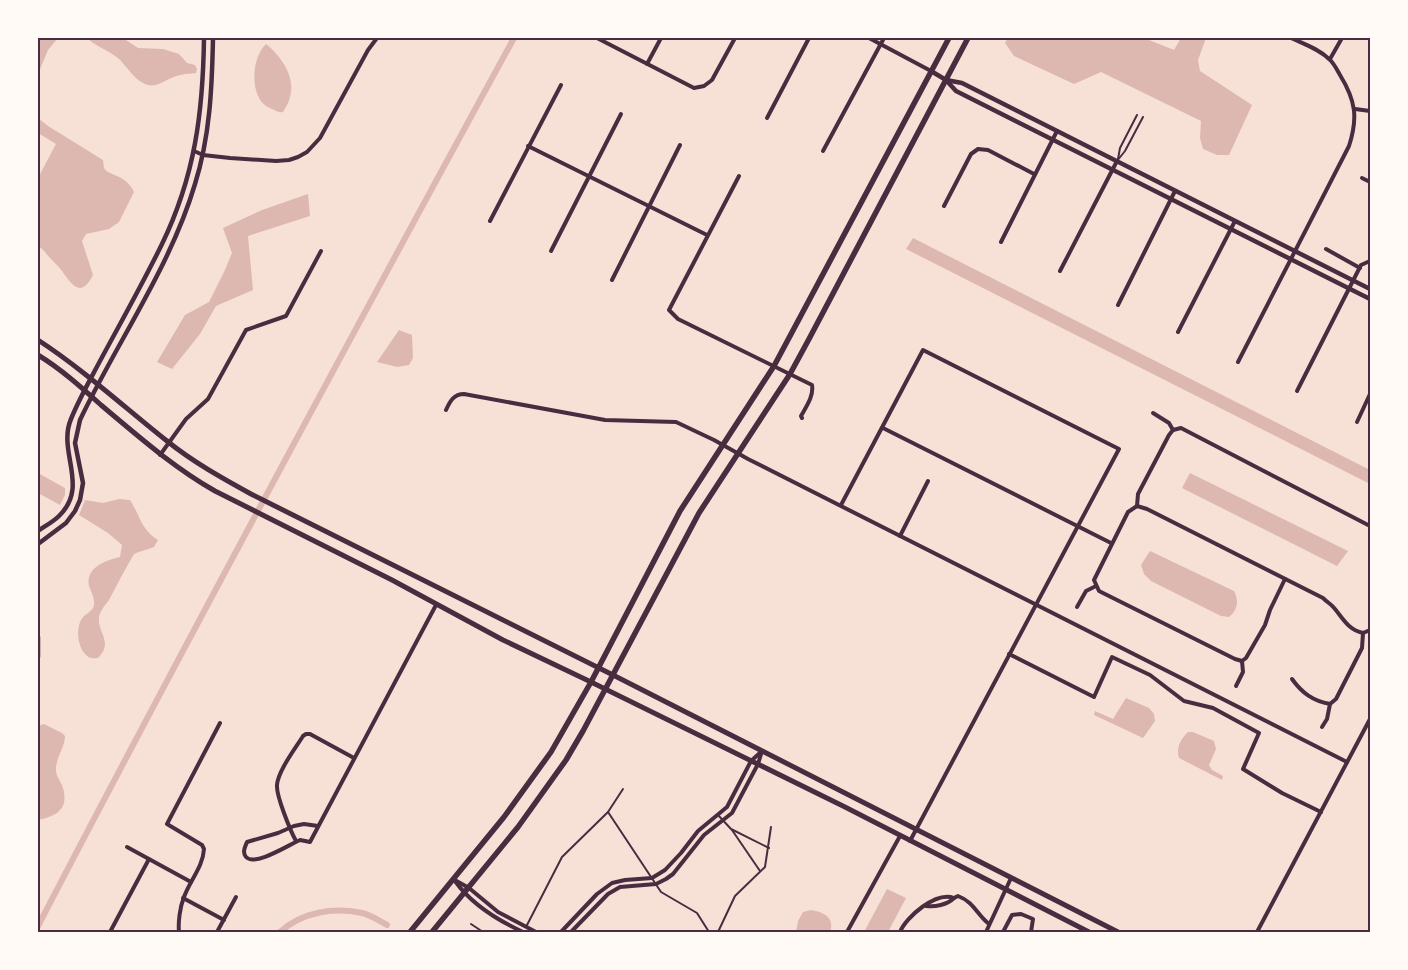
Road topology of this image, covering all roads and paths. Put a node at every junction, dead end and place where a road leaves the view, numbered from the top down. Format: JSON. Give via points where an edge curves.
{"nodes":[{"id":1,"x":204,"y":38,"type":"edge"},
{"id":2,"x":213,"y":38,"type":"edge"},
{"id":3,"x":377,"y":38,"type":"edge"},
{"id":4,"x":597,"y":38,"type":"edge"},
{"id":5,"x":661,"y":38,"type":"edge"},
{"id":6,"x":735,"y":38,"type":"edge"},
{"id":7,"x":809,"y":38,"type":"edge"},
{"id":8,"x":868,"y":38,"type":"edge"},
{"id":9,"x":884,"y":38,"type":"edge"},
{"id":10,"x":949,"y":38,"type":"edge"},
{"id":11,"x":968,"y":38,"type":"edge"},
{"id":12,"x":1291,"y":38,"type":"edge"},
{"id":13,"x":1342,"y":38,"type":"edge"},
{"id":14,"x":881,"y":44,"type":"junction"},
{"id":15,"x":1330,"y":60,"type":"junction"},
{"id":16,"x":647,"y":64,"type":"junction"},
{"id":17,"x":931,"y":71,"type":"junction"},
{"id":18,"x":946,"y":80,"type":"junction"},
{"id":19,"x":561,"y":85,"type":"dead end"},
{"id":20,"x":1355,"y":109,"type":"junction"},
{"id":21,"x":1370,"y":111,"type":"edge"},
{"id":22,"x":621,"y":114,"type":"dead end"},
{"id":23,"x":1137,"y":115,"type":"dead end"},
{"id":24,"x":1143,"y":117,"type":"dead end"},
{"id":25,"x":767,"y":118,"type":"dead end"},
{"id":26,"x":1057,"y":131,"type":"junction"},
{"id":27,"x":1053,"y":139,"type":"junction"},
{"id":28,"x":680,"y":145,"type":"dead end"},
{"id":29,"x":528,"y":146,"type":"junction"},
{"id":30,"x":194,"y":151,"type":"junction"},
{"id":31,"x":823,"y":151,"type":"dead end"},
{"id":32,"x":203,"y":155,"type":"junction"},
{"id":33,"x":1117,"y":161,"type":"junction"},
{"id":34,"x":1113,"y":169,"type":"junction"},
{"id":35,"x":1034,"y":174,"type":"junction"},
{"id":36,"x":590,"y":176,"type":"junction"},
{"id":37,"x":739,"y":176,"type":"dead end"},
{"id":38,"x":1362,"y":178,"type":"dead end"},
{"id":39,"x":1370,"y":182,"type":"edge"},
{"id":40,"x":1176,"y":191,"type":"junction"},
{"id":41,"x":1172,"y":198,"type":"junction"},
{"id":42,"x":649,"y":206,"type":"junction"},
{"id":43,"x":944,"y":206,"type":"dead end"},
{"id":44,"x":490,"y":221,"type":"dead end"},
{"id":45,"x":1235,"y":221,"type":"junction"},
{"id":46,"x":1231,"y":228,"type":"junction"},
{"id":47,"x":707,"y":236,"type":"junction"},
{"id":48,"x":1001,"y":242,"type":"dead end"},
{"id":49,"x":1326,"y":249,"type":"dead end"},
{"id":50,"x":320,"y":251,"type":"dead end"},
{"id":51,"x":551,"y":251,"type":"dead end"},
{"id":52,"x":1294,"y":251,"type":"junction"},
{"id":53,"x":1290,"y":258,"type":"junction"},
{"id":54,"x":1370,"y":261,"type":"edge"},
{"id":55,"x":1360,"y":268,"type":"junction"},
{"id":56,"x":1060,"y":271,"type":"dead end"},
{"id":57,"x":612,"y":280,"type":"dead end"},
{"id":58,"x":1354,"y":281,"type":"junction"},
{"id":59,"x":1349,"y":289,"type":"junction"},
{"id":60,"x":1370,"y":289,"type":"edge"},
{"id":61,"x":1370,"y":299,"type":"edge"},
{"id":62,"x":1118,"y":305,"type":"dead end"},
{"id":63,"x":1178,"y":332,"type":"dead end"},
{"id":64,"x":38,"y":340,"type":"edge"},
{"id":65,"x":38,"y":355,"type":"edge"},
{"id":66,"x":1238,"y":362,"type":"dead end"},
{"id":67,"x":774,"y":366,"type":"junction"},
{"id":68,"x":790,"y":374,"type":"junction"},
{"id":69,"x":91,"y":378,"type":"junction"},
{"id":70,"x":98,"y":384,"type":"junction"},
{"id":71,"x":84,"y":390,"type":"junction"},
{"id":72,"x":1297,"y":391,"type":"dead end"},
{"id":73,"x":1370,"y":394,"type":"edge"},
{"id":74,"x":92,"y":396,"type":"junction"},
{"id":75,"x":446,"y":410,"type":"dead end"},
{"id":76,"x":1153,"y":413,"type":"dead end"},
{"id":77,"x":802,"y":418,"type":"dead end"},
{"id":78,"x":1357,"y":422,"type":"dead end"},
{"id":79,"x":883,"y":428,"type":"junction"},
{"id":80,"x":1173,"y":430,"type":"junction"},
{"id":81,"x":168,"y":443,"type":"junction"},
{"id":82,"x":723,"y":444,"type":"junction"},
{"id":83,"x":738,"y":453,"type":"junction"},
{"id":84,"x":160,"y":455,"type":"junction"},
{"id":85,"x":928,"y":481,"type":"dead end"},
{"id":86,"x":841,"y":505,"type":"junction"},
{"id":87,"x":1137,"y":506,"type":"junction"},
{"id":88,"x":1078,"y":525,"type":"junction"},
{"id":89,"x":1370,"y":526,"type":"edge"},
{"id":90,"x":38,"y":531,"type":"edge"},
{"id":91,"x":900,"y":536,"type":"junction"},
{"id":92,"x":38,"y":544,"type":"edge"},
{"id":93,"x":1111,"y":544,"type":"junction"},
{"id":94,"x":1285,"y":579,"type":"junction"},
{"id":95,"x":1096,"y":586,"type":"junction"},
{"id":96,"x":1036,"y":604,"type":"junction"},
{"id":97,"x":436,"y":605,"type":"junction"},
{"id":98,"x":1077,"y":607,"type":"dead end"},
{"id":99,"x":1370,"y":630,"type":"edge"},
{"id":100,"x":1363,"y":633,"type":"junction"},
{"id":101,"x":38,"y":637,"type":"edge"},
{"id":102,"x":1009,"y":654,"type":"junction"},
{"id":103,"x":38,"y":657,"type":"edge"},
{"id":104,"x":1242,"y":661,"type":"junction"},
{"id":105,"x":598,"y":668,"type":"junction"},
{"id":106,"x":613,"y":675,"type":"junction"},
{"id":107,"x":1292,"y":679,"type":"dead end"},
{"id":108,"x":591,"y":682,"type":"junction"},
{"id":109,"x":1236,"y":686,"type":"dead end"},
{"id":110,"x":606,"y":689,"type":"junction"},
{"id":111,"x":1330,"y":704,"type":"junction"},
{"id":112,"x":1370,"y":719,"type":"edge"},
{"id":113,"x":220,"y":723,"type":"dead end"},
{"id":114,"x":1322,"y":727,"type":"dead end"},
{"id":115,"x":762,"y":751,"type":"junction"},
{"id":116,"x":354,"y":758,"type":"junction"},
{"id":117,"x":751,"y":761,"type":"junction"},
{"id":118,"x":1347,"y":762,"type":"junction"},
{"id":119,"x":758,"y":764,"type":"junction"},
{"id":120,"x":622,"y":789,"type":"dead end"},
{"id":121,"x":608,"y":812,"type":"junction"},
{"id":122,"x":1321,"y":812,"type":"junction"},
{"id":123,"x":718,"y":815,"type":"junction"},
{"id":124,"x":722,"y":821,"type":"junction"},
{"id":125,"x":318,"y":826,"type":"junction"},
{"id":126,"x":771,"y":827,"type":"dead end"},
{"id":127,"x":290,"y":829,"type":"junction"},
{"id":128,"x":731,"y":829,"type":"junction"},
{"id":129,"x":916,"y":830,"type":"junction"},
{"id":130,"x":900,"y":836,"type":"junction"},
{"id":131,"x":910,"y":840,"type":"junction"},
{"id":132,"x":296,"y":841,"type":"junction"},
{"id":133,"x":127,"y":847,"type":"dead end"},
{"id":134,"x":769,"y":848,"type":"junction"},
{"id":135,"x":149,"y":859,"type":"junction"},
{"id":136,"x":760,"y":871,"type":"junction"},
{"id":137,"x":652,"y":878,"type":"junction"},
{"id":138,"x":1010,"y":878,"type":"junction"},
{"id":139,"x":453,"y":879,"type":"junction"},
{"id":140,"x":192,"y":882,"type":"junction"},
{"id":141,"x":656,"y":884,"type":"junction"},
{"id":142,"x":469,"y":888,"type":"junction"},
{"id":143,"x":1005,"y":890,"type":"junction"},
{"id":144,"x":464,"y":894,"type":"junction"},
{"id":145,"x":236,"y":897,"type":"dead end"},
{"id":146,"x":183,"y":898,"type":"junction"},
{"id":147,"x":224,"y":920,"type":"junction"},
{"id":148,"x":470,"y":924,"type":"dead end"},
{"id":149,"x":989,"y":924,"type":"junction"},
{"id":150,"x":526,"y":927,"type":"junction"},
{"id":151,"x":110,"y":932,"type":"edge"},
{"id":152,"x":179,"y":932,"type":"edge"},
{"id":153,"x":217,"y":932,"type":"edge"},
{"id":154,"x":410,"y":932,"type":"edge"},
{"id":155,"x":432,"y":932,"type":"edge"},
{"id":156,"x":483,"y":932,"type":"edge"},
{"id":157,"x":523,"y":932,"type":"edge"},
{"id":158,"x":536,"y":932,"type":"edge"},
{"id":159,"x":563,"y":932,"type":"edge"},
{"id":160,"x":571,"y":932,"type":"edge"},
{"id":161,"x":709,"y":932,"type":"edge"},
{"id":162,"x":718,"y":932,"type":"edge"},
{"id":163,"x":848,"y":932,"type":"edge"},
{"id":164,"x":900,"y":932,"type":"edge"},
{"id":165,"x":986,"y":932,"type":"edge"},
{"id":166,"x":1003,"y":932,"type":"edge"},
{"id":167,"x":1031,"y":932,"type":"edge"},
{"id":168,"x":1089,"y":932,"type":"edge"},
{"id":169,"x":1118,"y":932,"type":"edge"},
{"id":170,"x":1257,"y":932,"type":"edge"}],
"edges":[{"from":1,"to":30,"type":"street","via":[[202,102]]},
{"from":2,"to":32,"type":"street","via":[[212,96]]},
{"from":3,"to":32,"type":"street","via":[[320,138],[307,152],[298,158],[276,161]]},
{"from":4,"to":16,"type":"street"},
{"from":5,"to":16,"type":"street"},
{"from":6,"to":16,"type":"street","via":[[712,80],[704,86],[694,88]]},
{"from":7,"to":25,"type":"street"},
{"from":8,"to":14,"type":"street"},
{"from":9,"to":14,"type":"street"},
{"from":10,"to":17,"type":"main road"},
{"from":11,"to":18,"type":"main road"},
{"from":12,"to":15,"type":"street"},
{"from":13,"to":15,"type":"street"},
{"from":14,"to":17,"type":"street"},
{"from":14,"to":31,"type":"street"},
{"from":15,"to":20,"type":"street"},
{"from":17,"to":18,"type":"street"},
{"from":17,"to":67,"type":"main road"},
{"from":18,"to":26,"type":"street","via":[[962,82]]},
{"from":18,"to":27,"type":"street","via":[[956,91]]},
{"from":18,"to":68,"type":"main road"},
{"from":19,"to":29,"type":"street"},
{"from":20,"to":21,"type":"street"},
{"from":20,"to":52,"type":"street","via":[[1354,128],[1348,146]]},
{"from":22,"to":36,"type":"street"},
{"from":23,"to":33,"type":"lane"},
{"from":24,"to":33,"type":"lane"},
{"from":26,"to":27,"type":"street"},
{"from":26,"to":33,"type":"street"},
{"from":27,"to":34,"type":"street"},
{"from":27,"to":35,"type":"street"},
{"from":28,"to":42,"type":"street"},
{"from":29,"to":36,"type":"street"},
{"from":29,"to":44,"type":"street"},
{"from":30,"to":32,"type":"street"},
{"from":30,"to":69,"type":"street","via":[[177,208],[162,243]]},
{"from":32,"to":70,"type":"street","via":[[173,243]]},
{"from":33,"to":34,"type":"street"},
{"from":33,"to":40,"type":"street"},
{"from":34,"to":41,"type":"street"},
{"from":34,"to":56,"type":"street"},
{"from":35,"to":43,"type":"street","via":[[988,150],[978,149],[971,154]]},
{"from":35,"to":48,"type":"street"},
{"from":36,"to":42,"type":"street"},
{"from":36,"to":51,"type":"street"},
{"from":37,"to":47,"type":"street"},
{"from":38,"to":39,"type":"street"},
{"from":40,"to":41,"type":"street"},
{"from":40,"to":45,"type":"street"},
{"from":41,"to":46,"type":"street"},
{"from":41,"to":62,"type":"street"},
{"from":42,"to":47,"type":"street"},
{"from":42,"to":57,"type":"street"},
{"from":45,"to":46,"type":"street"},
{"from":45,"to":52,"type":"street"},
{"from":46,"to":53,"type":"street"},
{"from":46,"to":63,"type":"street"},
{"from":47,"to":67,"type":"street","via":[[669,310],[678,319]]},
{"from":49,"to":55,"type":"street"},
{"from":50,"to":81,"type":"street","via":[[286,316],[246,330],[208,399],[186,419]]},
{"from":52,"to":53,"type":"street"},
{"from":52,"to":58,"type":"street"},
{"from":53,"to":59,"type":"street"},
{"from":53,"to":66,"type":"street"},
{"from":54,"to":55,"type":"street"},
{"from":55,"to":58,"type":"street"},
{"from":58,"to":59,"type":"street"},
{"from":58,"to":60,"type":"street"},
{"from":59,"to":61,"type":"street"},
{"from":59,"to":72,"type":"street"},
{"from":64,"to":69,"type":"main road"},
{"from":65,"to":71,"type":"main road"},
{"from":67,"to":68,"type":"street"},
{"from":67,"to":82,"type":"main road"},
{"from":68,"to":77,"type":"street","via":[[812,385]]},
{"from":68,"to":83,"type":"main road"},
{"from":69,"to":70,"type":"main road"},
{"from":69,"to":71,"type":"street"},
{"from":70,"to":74,"type":"street"},
{"from":70,"to":81,"type":"main road"},
{"from":71,"to":74,"type":"main road"},
{"from":71,"to":90,"type":"street","via":[[67,433],[74,482],[72,496],[60,515]]},
{"from":73,"to":78,"type":"street"},
{"from":74,"to":84,"type":"main road"},
{"from":74,"to":92,"type":"street","via":[[76,432],[83,483],[76,511],[66,524]]},
{"from":75,"to":82,"type":"street","via":[[452,398],[464,394],[605,420],[676,422]]},
{"from":76,"to":80,"type":"street","via":[[1169,423]]},
{"from":79,"to":86,"type":"street"},
{"from":79,"to":88,"type":"street"},
{"from":79,"to":88,"type":"street","via":[[923,350],[1119,449]]},
{"from":80,"to":87,"type":"street","via":[[1138,494]]},
{"from":80,"to":89,"type":"street","via":[[1181,428]]},
{"from":81,"to":84,"type":"street"},
{"from":81,"to":105,"type":"main road","via":[[251,494]]},
{"from":82,"to":83,"type":"street"},
{"from":82,"to":105,"type":"main road","via":[[680,512]]},
{"from":83,"to":86,"type":"street"},
{"from":83,"to":106,"type":"main road","via":[[699,513]]},
{"from":84,"to":97,"type":"main road","via":[[245,507]]},
{"from":85,"to":91,"type":"street"},
{"from":86,"to":91,"type":"street"},
{"from":87,"to":93,"type":"street","via":[[1128,512]]},
{"from":87,"to":94,"type":"street"},
{"from":88,"to":93,"type":"street"},
{"from":88,"to":96,"type":"street"},
{"from":91,"to":96,"type":"street"},
{"from":93,"to":95,"type":"street","via":[[1094,580]]},
{"from":94,"to":100,"type":"street","via":[[1323,598],[1354,631]]},
{"from":94,"to":104,"type":"street","via":[[1265,625]]},
{"from":95,"to":98,"type":"street","via":[[1086,591]]},
{"from":95,"to":104,"type":"street","via":[[1099,591]]},
{"from":96,"to":102,"type":"street"},
{"from":96,"to":118,"type":"street"},
{"from":97,"to":108,"type":"main road"},
{"from":97,"to":116,"type":"street"},
{"from":99,"to":100,"type":"street"},
{"from":100,"to":111,"type":"street","via":[[1362,648],[1336,699]]},
{"from":101,"to":103,"type":"street"},
{"from":102,"to":122,"type":"street","via":[[1094,697],[1112,657],[1150,675],[1184,701],[1213,708],[1260,733],[1243,769]]},
{"from":102,"to":129,"type":"street"},
{"from":104,"to":109,"type":"street","via":[[1243,672]]},
{"from":105,"to":106,"type":"main road"},
{"from":105,"to":108,"type":"main road"},
{"from":106,"to":110,"type":"main road"},
{"from":106,"to":115,"type":"main road"},
{"from":107,"to":111,"type":"street","via":[[1300,691]]},
{"from":108,"to":110,"type":"main road"},
{"from":108,"to":139,"type":"main road","via":[[537,773]]},
{"from":110,"to":117,"type":"main road"},
{"from":110,"to":142,"type":"main road","via":[[554,778]]},
{"from":111,"to":114,"type":"street"},
{"from":112,"to":118,"type":"street"},
{"from":113,"to":140,"type":"street","via":[[166,824],[204,849]]},
{"from":115,"to":117,"type":"street"},
{"from":115,"to":119,"type":"street"},
{"from":115,"to":129,"type":"main road"},
{"from":116,"to":125,"type":"street"},
{"from":116,"to":127,"type":"street","via":[[310,734],[303,736],[277,786]]},
{"from":117,"to":119,"type":"main road"},
{"from":117,"to":123,"type":"street","via":[[732,799]]},
{"from":118,"to":122,"type":"street"},
{"from":119,"to":124,"type":"street","via":[[736,807]]},
{"from":119,"to":130,"type":"main road"},
{"from":120,"to":121,"type":"lane"},
{"from":121,"to":137,"type":"lane"},
{"from":121,"to":150,"type":"lane","via":[[562,857]]},
{"from":122,"to":170,"type":"street"},
{"from":123,"to":124,"type":"lane"},
{"from":123,"to":137,"type":"street","via":[[698,831],[674,862]]},
{"from":124,"to":128,"type":"lane"},
{"from":124,"to":141,"type":"street","via":[[704,835],[673,874]]},
{"from":125,"to":127,"type":"street","via":[[304,824]]},
{"from":125,"to":132,"type":"street","via":[[310,842]]},
{"from":126,"to":134,"type":"lane"},
{"from":127,"to":132,"type":"street"},
{"from":127,"to":132,"type":"street","via":[[248,842],[245,855],[253,860],[285,849]]},
{"from":128,"to":134,"type":"lane"},
{"from":128,"to":136,"type":"lane"},
{"from":129,"to":131,"type":"street"},
{"from":129,"to":138,"type":"main road"},
{"from":130,"to":131,"type":"main road"},
{"from":130,"to":163,"type":"street"},
{"from":131,"to":143,"type":"main road"},
{"from":133,"to":135,"type":"street"},
{"from":134,"to":136,"type":"lane","via":[[765,866]]},
{"from":135,"to":140,"type":"street"},
{"from":135,"to":151,"type":"street"},
{"from":136,"to":162,"type":"lane","via":[[735,896]]},
{"from":137,"to":141,"type":"lane"},
{"from":137,"to":159,"type":"street","via":[[612,883],[597,894]]},
{"from":138,"to":143,"type":"street"},
{"from":138,"to":169,"type":"main road"},
{"from":139,"to":142,"type":"street"},
{"from":139,"to":144,"type":"street"},
{"from":139,"to":154,"type":"main road"},
{"from":140,"to":146,"type":"street"},
{"from":141,"to":160,"type":"street","via":[[620,888],[608,894]]},
{"from":141,"to":161,"type":"lane","via":[[661,892],[697,913]]},
{"from":142,"to":144,"type":"main road"},
{"from":142,"to":150,"type":"street","via":[[498,912]]},
{"from":143,"to":149,"type":"street"},
{"from":143,"to":168,"type":"main road"},
{"from":144,"to":155,"type":"main road"},
{"from":144,"to":157,"type":"street","via":[[495,918]]},
{"from":145,"to":147,"type":"street"},
{"from":146,"to":147,"type":"street"},
{"from":146,"to":152,"type":"street"},
{"from":147,"to":153,"type":"street"},
{"from":148,"to":156,"type":"lane"},
{"from":149,"to":164,"type":"street","via":[[980,918],[970,901],[958,896],[950,902],[926,906],[910,916]]},
{"from":149,"to":165,"type":"street"},
{"from":150,"to":158,"type":"street"},
{"from":166,"to":167,"type":"street","via":[[1012,915],[1021,914],[1033,919]]}]}
